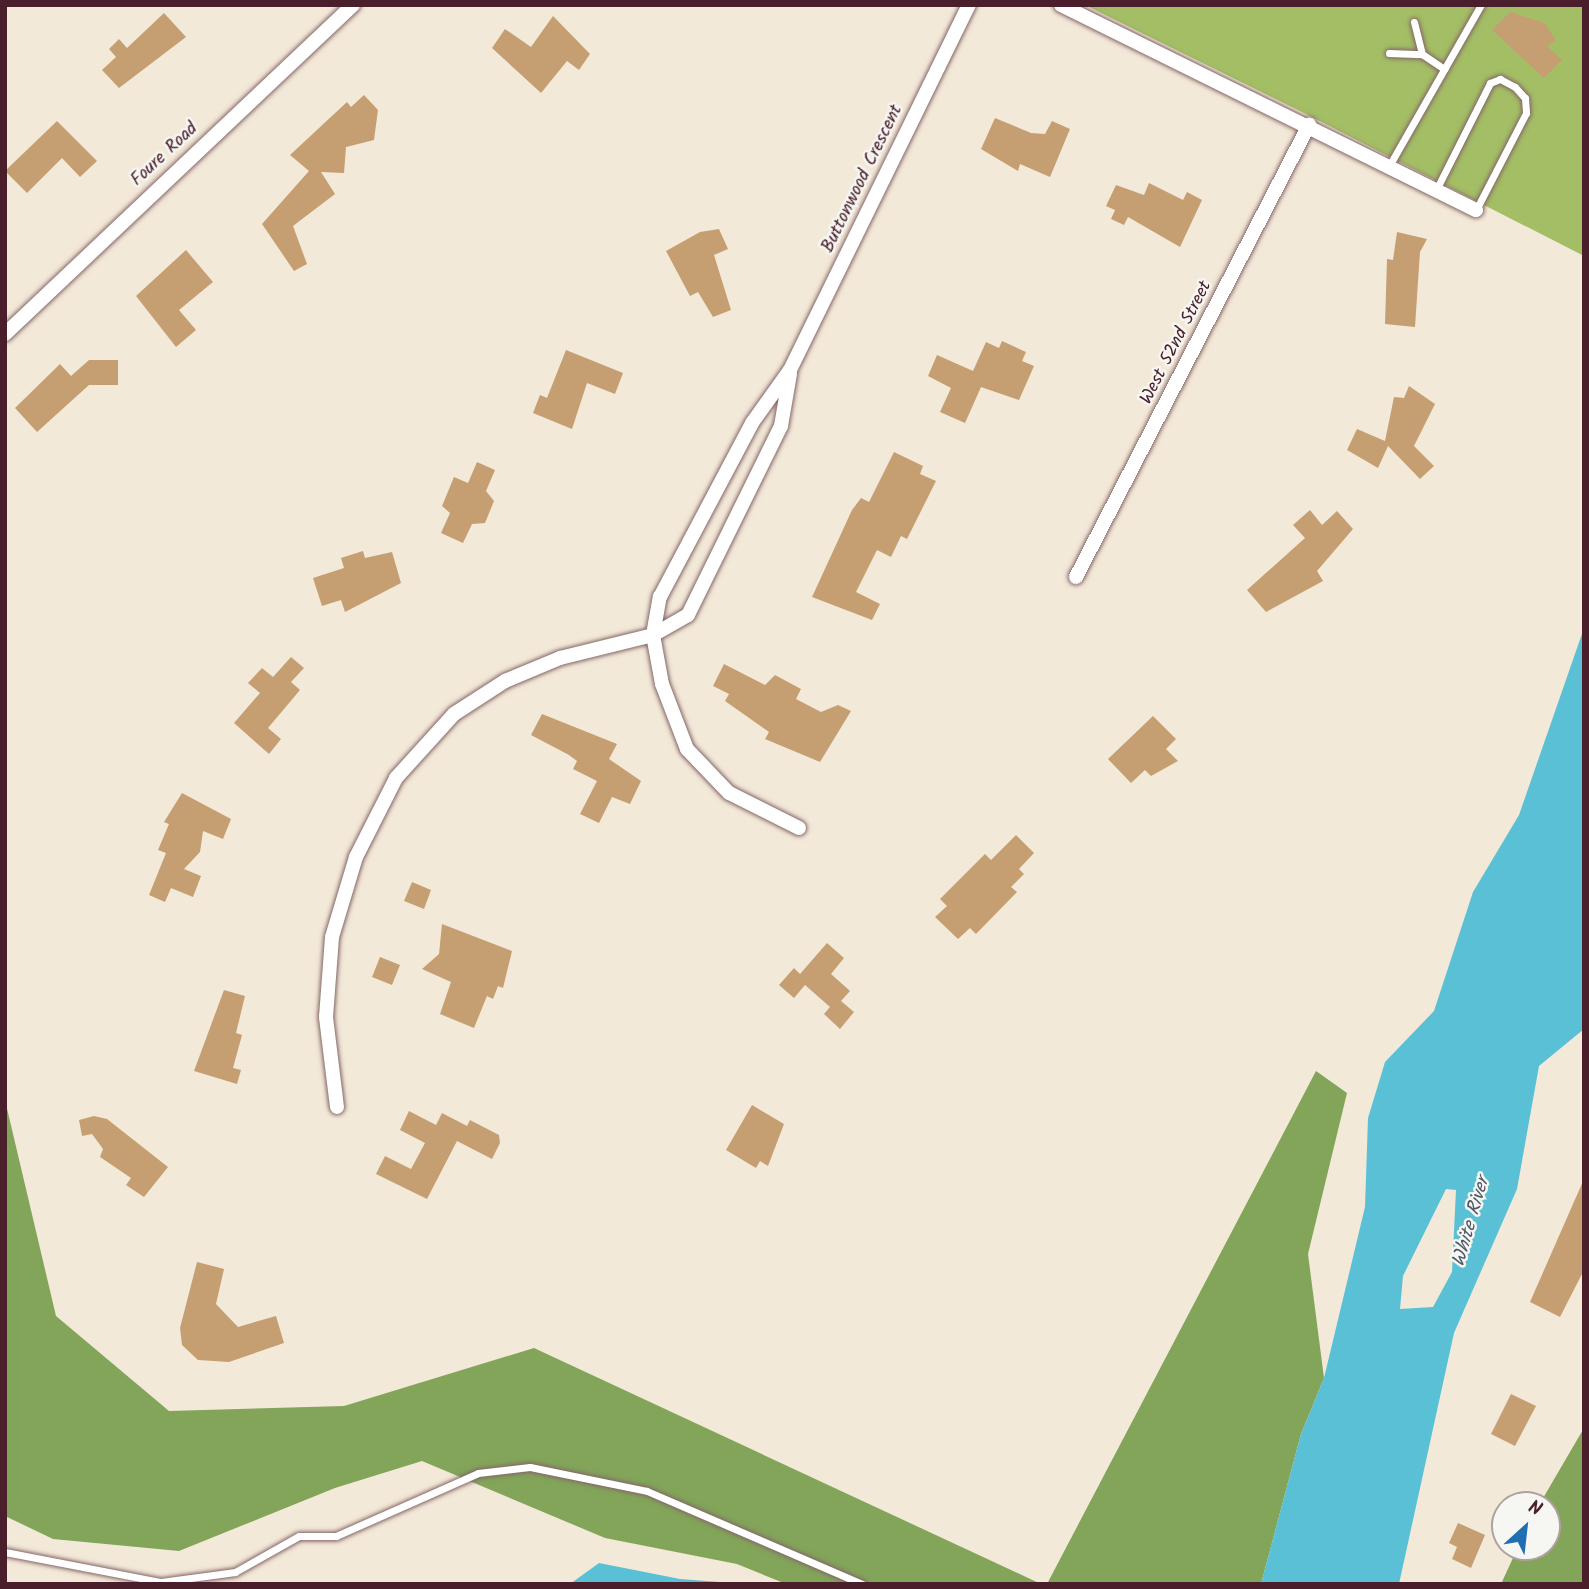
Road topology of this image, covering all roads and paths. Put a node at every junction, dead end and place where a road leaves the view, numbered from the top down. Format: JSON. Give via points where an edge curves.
{"nodes":[{"id":1,"x":353,"y":5,"type":"edge"},
{"id":2,"x":969,"y":5,"type":"edge"},
{"id":3,"x":1062,"y":5,"type":"edge"},
{"id":4,"x":1481,"y":5,"type":"edge"},
{"id":5,"x":1414,"y":22,"type":"dead end"},
{"id":6,"x":1389,"y":54,"type":"dead end"},
{"id":7,"x":1422,"y":54,"type":"junction"},
{"id":8,"x":1444,"y":69,"type":"junction"},
{"id":9,"x":1310,"y":125,"type":"junction"},
{"id":10,"x":1389,"y":166,"type":"junction"},
{"id":11,"x":1436,"y":190,"type":"junction"},
{"id":12,"x":1476,"y":210,"type":"joint"},
{"id":13,"x":5,"y":334,"type":"edge"},
{"id":14,"x":790,"y":370,"type":"junction"},
{"id":15,"x":1076,"y":577,"type":"dead end"},
{"id":16,"x":653,"y":635,"type":"junction"},
{"id":17,"x":799,"y":828,"type":"dead end"},
{"id":18,"x":337,"y":1107,"type":"dead end"},
{"id":19,"x":5,"y":1552,"type":"edge"},
{"id":20,"x":862,"y":1584,"type":"edge"}],
"edges":[{"from":1,"to":13,"type":"street","name":"Foure Road"},
{"from":2,"to":14,"type":"street","name":"Buttonwood Crescent"},
{"from":3,"to":9,"type":"street"},
{"from":4,"to":8,"type":"lane"},
{"from":5,"to":7,"type":"lane"},
{"from":6,"to":7,"type":"lane"},
{"from":7,"to":8,"type":"lane"},
{"from":8,"to":10,"type":"lane"},
{"from":9,"to":10,"type":"street"},
{"from":9,"to":15,"type":"street","name":"West 52nd Street"},
{"from":10,"to":11,"type":"street"},
{"from":11,"to":12,"type":"street"},
{"from":11,"to":12,"type":"lane","via":[[1490,83],[1500,79],[1525,98],[1526,113]]},
{"from":14,"to":16,"type":"street","via":[[752,423],[660,597]]},
{"from":14,"to":16,"type":"street","via":[[781,426],[688,615]]},
{"from":16,"to":17,"type":"street","via":[[668,709],[691,756],[729,793]]},
{"from":16,"to":18,"type":"street","via":[[560,658],[505,681],[441,726],[396,778],[356,857],[332,937],[326,1003]]},
{"from":19,"to":20,"type":"lane","via":[[161,1582],[235,1572],[299,1536],[335,1536],[478,1473],[530,1467],[647,1492]]}]}
